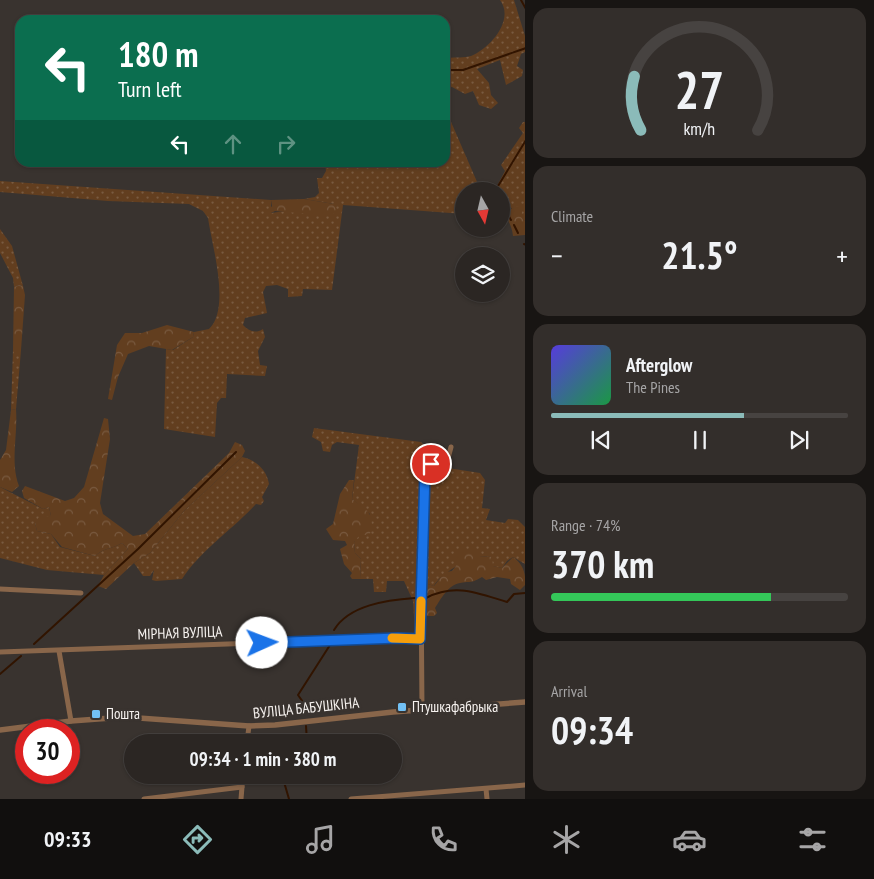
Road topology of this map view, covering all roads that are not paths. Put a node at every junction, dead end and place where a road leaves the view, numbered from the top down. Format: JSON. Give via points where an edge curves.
{"nodes":[{"id":1,"x":451,"y":447,"type":"dead end"},
{"id":2,"x":0,"y":589,"type":"edge"},
{"id":3,"x":81,"y":592,"type":"dead end"},
{"id":4,"x":420,"y":639,"type":"junction"},
{"id":5,"x":0,"y":652,"type":"edge"},
{"id":6,"x":59,"y":652,"type":"junction"},
{"id":7,"x":525,"y":702,"type":"edge"},
{"id":8,"x":422,"y":710,"type":"junction"},
{"id":9,"x":71,"y":719,"type":"edge"},
{"id":10,"x":80,"y":720,"type":"edge"},
{"id":11,"x":249,"y":726,"type":"junction"},
{"id":12,"x":15,"y":728,"type":"edge"},
{"id":13,"x":0,"y":730,"type":"edge"},
{"id":14,"x":248,"y":734,"type":"edge"},
{"id":15,"x":242,"y":784,"type":"edge"},
{"id":16,"x":525,"y":786,"type":"edge"},
{"id":17,"x":242,"y":787,"type":"junction"},
{"id":18,"x":486,"y":789,"type":"junction"},
{"id":19,"x":411,"y":797,"type":"edge"},
{"id":20,"x":144,"y":799,"type":"edge"},
{"id":21,"x":241,"y":799,"type":"edge"},
{"id":22,"x":351,"y":799,"type":"edge"},
{"id":23,"x":487,"y":799,"type":"edge"}],
"edges":[{"from":1,"to":4,"type":"street","via":[[447,462],[431,464],[425,472]]},
{"from":2,"to":3,"type":"street"},
{"from":4,"to":6,"type":"street","name":"МІРНАЯ ВУЛІЦА","via":[[114,647]]},
{"from":4,"to":8,"type":"street"},
{"from":5,"to":6,"type":"street","name":"МІРНАЯ ВУЛІЦА"},
{"from":6,"to":9,"type":"street"},
{"from":7,"to":8,"type":"street","name":"ВУЛІЦА БАБУШКІНА"},
{"from":8,"to":11,"type":"street","name":"ВУЛІЦА БАБУШКІНА"},
{"from":10,"to":11,"type":"street","name":"ВУЛІЦА БАБУШКІНА","via":[[125,717]]},
{"from":11,"to":14,"type":"street"},
{"from":12,"to":13,"type":"street","name":"ВУЛІЦА БАБУШКІНА"},
{"from":15,"to":17,"type":"street"},
{"from":16,"to":18,"type":"street"},
{"from":17,"to":20,"type":"street"},
{"from":17,"to":21,"type":"street"},
{"from":18,"to":19,"type":"street"},
{"from":18,"to":23,"type":"street"},
{"from":19,"to":22,"type":"street"}]}
